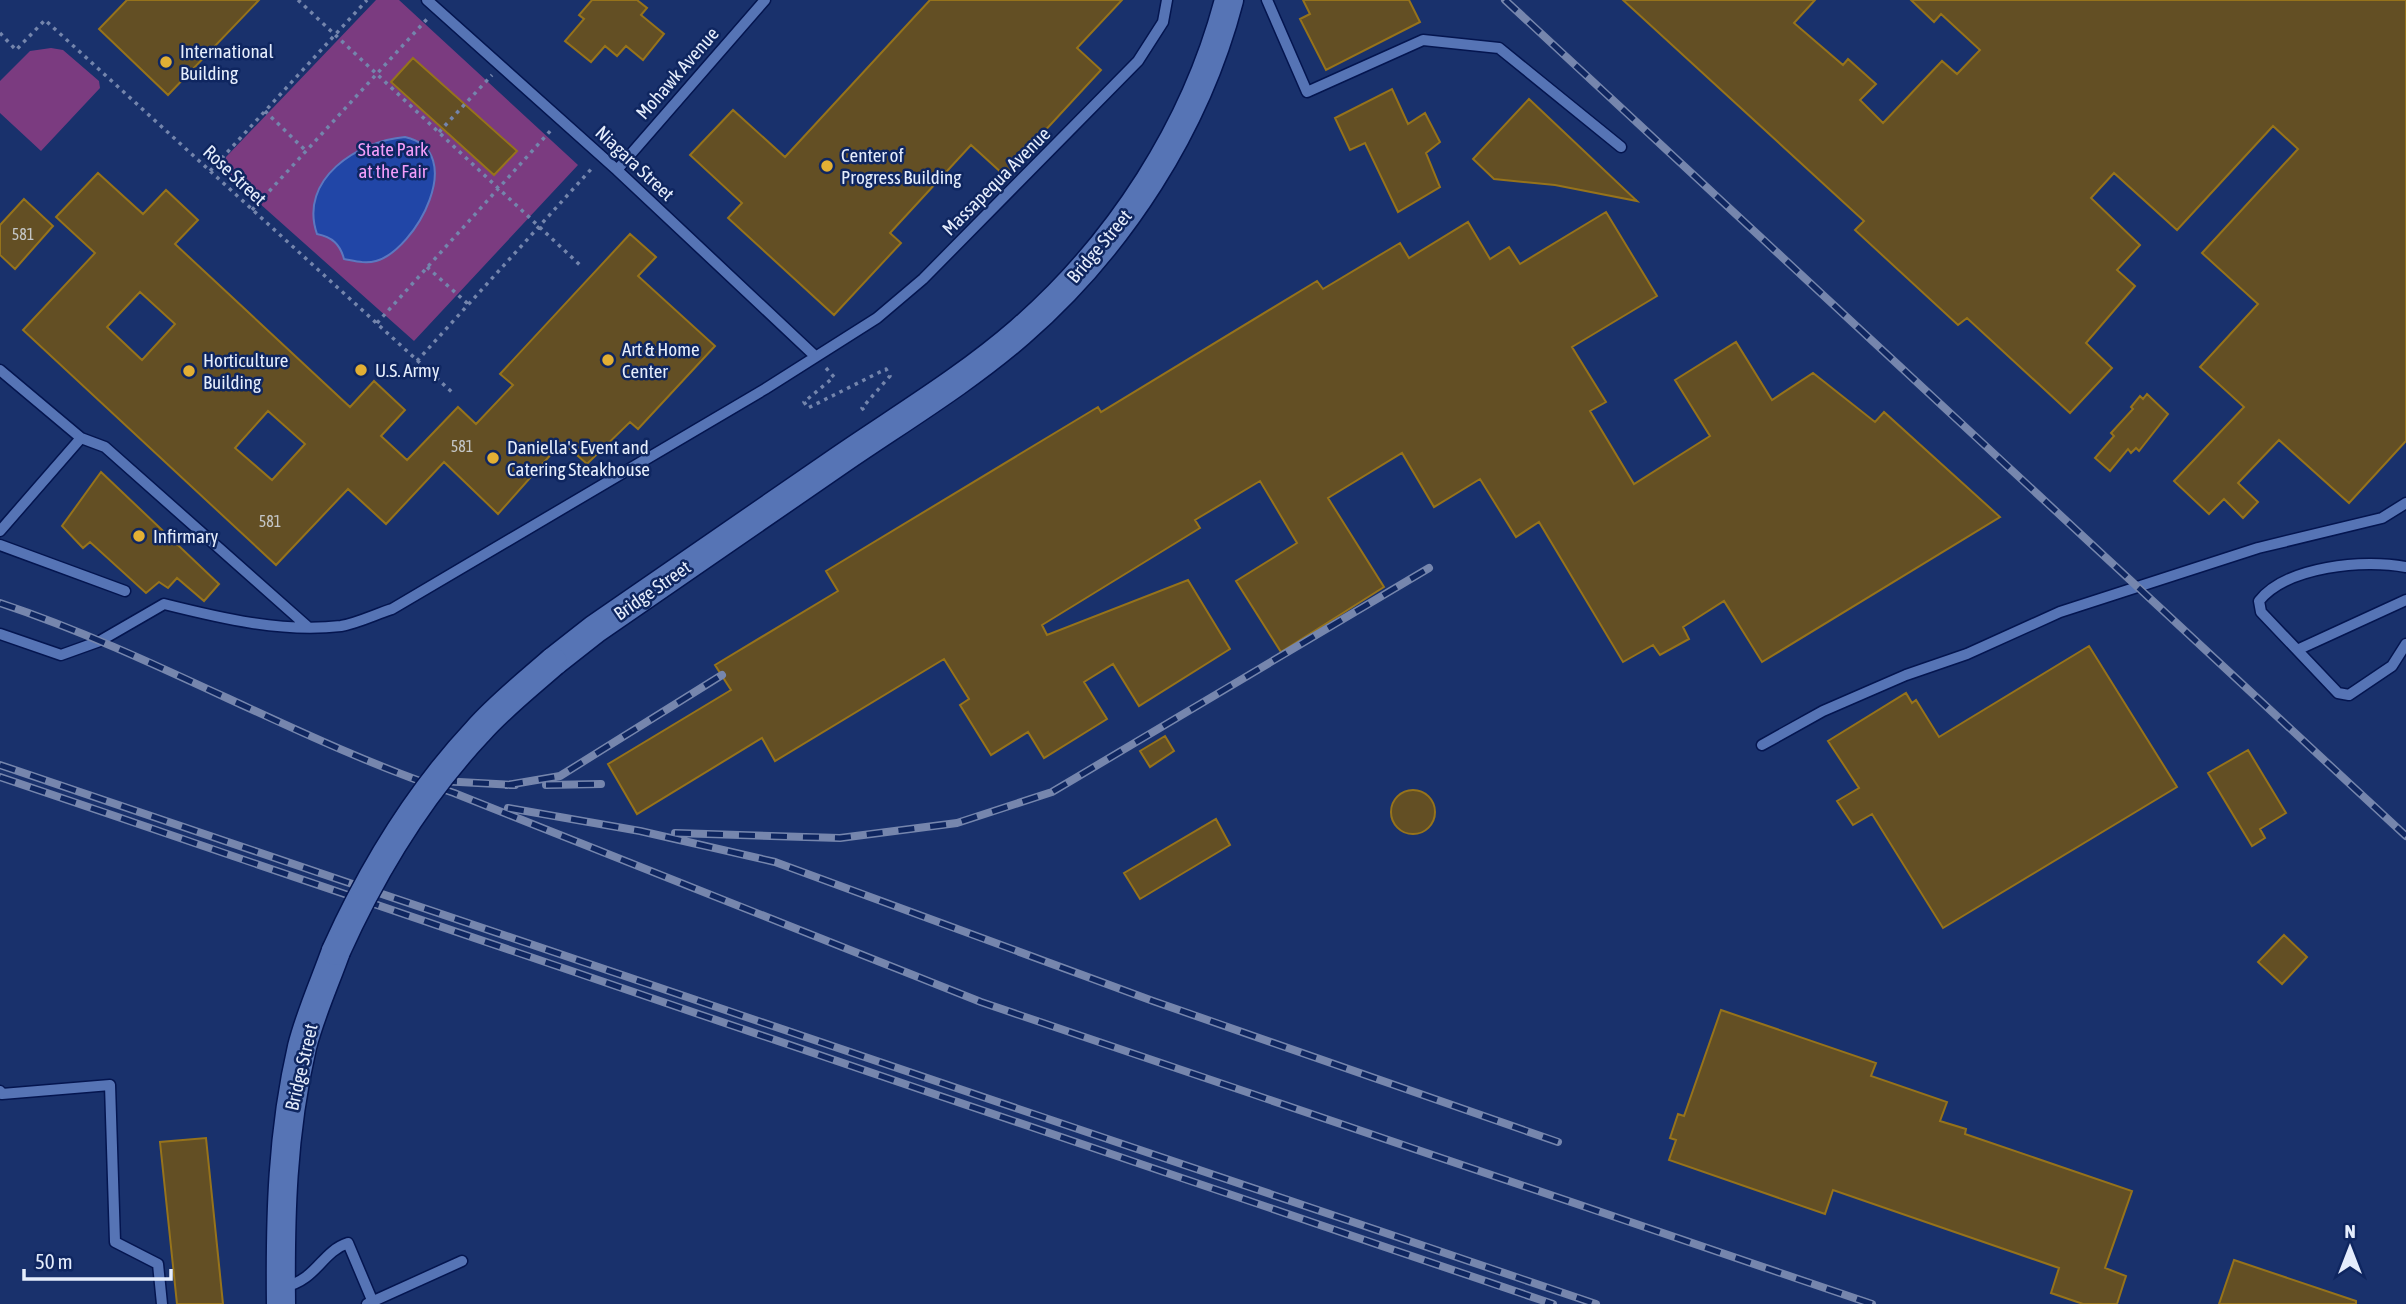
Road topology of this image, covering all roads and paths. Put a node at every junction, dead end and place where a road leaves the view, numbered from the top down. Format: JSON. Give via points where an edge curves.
{"nodes":[{"id":1,"x":298,"y":0,"type":"edge"},
{"id":2,"x":367,"y":0,"type":"edge"},
{"id":3,"x":427,"y":0,"type":"edge"},
{"id":4,"x":765,"y":0,"type":"edge"},
{"id":5,"x":1167,"y":0,"type":"edge"},
{"id":6,"x":1229,"y":0,"type":"edge"},
{"id":7,"x":1267,"y":0,"type":"edge"},
{"id":8,"x":436,"y":8,"type":"junction"},
{"id":9,"x":0,"y":33,"type":"edge"},
{"id":10,"x":335,"y":35,"type":"junction"},
{"id":11,"x":501,"y":66,"type":"junction"},
{"id":12,"x":377,"y":74,"type":"junction"},
{"id":13,"x":265,"y":111,"type":"junction"},
{"id":14,"x":561,"y":119,"type":"junction"},
{"id":15,"x":439,"y":132,"type":"junction"},
{"id":16,"x":1621,"y":147,"type":"dead end"},
{"id":17,"x":306,"y":151,"type":"junction"},
{"id":18,"x":603,"y":157,"type":"junction"},
{"id":19,"x":617,"y":170,"type":"junction"},
{"id":20,"x":210,"y":171,"type":"junction"},
{"id":21,"x":498,"y":189,"type":"junction"},
{"id":22,"x":252,"y":210,"type":"junction"},
{"id":23,"x":539,"y":227,"type":"junction"},
{"id":24,"x":581,"y":266,"type":"dead end"},
{"id":25,"x":427,"y":267,"type":"junction"},
{"id":26,"x":468,"y":304,"type":"junction"},
{"id":27,"x":377,"y":324,"type":"junction"},
{"id":28,"x":815,"y":356,"type":"junction"},
{"id":29,"x":417,"y":361,"type":"junction"},
{"id":30,"x":0,"y":370,"type":"edge"},
{"id":31,"x":454,"y":394,"type":"dead end"},
{"id":32,"x":882,"y":431,"type":"junction"},
{"id":33,"x":81,"y":438,"type":"junction"},
{"id":34,"x":2406,"y":503,"type":"edge"},
{"id":35,"x":0,"y":531,"type":"edge"},
{"id":36,"x":0,"y":545,"type":"edge"},
{"id":37,"x":2406,"y":567,"type":"edge"},
{"id":38,"x":125,"y":591,"type":"dead end"},
{"id":39,"x":2406,"y":600,"type":"edge"},
{"id":40,"x":308,"y":627,"type":"junction"},
{"id":41,"x":0,"y":634,"type":"edge"},
{"id":42,"x":2406,"y":644,"type":"edge"},
{"id":43,"x":2297,"y":650,"type":"junction"},
{"id":44,"x":1762,"y":745,"type":"dead end"},
{"id":45,"x":0,"y":1091,"type":"edge"},
{"id":46,"x":462,"y":1261,"type":"dead end"},
{"id":47,"x":281,"y":1296,"type":"edge"},
{"id":48,"x":369,"y":1302,"type":"edge"},
{"id":49,"x":162,"y":1304,"type":"edge"}],
"edges":[{"from":1,"to":10,"type":"path"},
{"from":2,"to":10,"type":"path"},
{"from":3,"to":8,"type":"lane","name":"Niagara Street"},
{"from":4,"to":19,"type":"lane","name":"Mohawk Avenue"},
{"from":5,"to":28,"type":"lane","name":"Massapequa Avenue","via":[[1163,22],[1138,61],[998,204],[886,310]]},
{"from":6,"to":32,"type":"main road","name":"Bridge Street","via":[[1195,97],[1154,174],[1112,233],[1020,332]]},
{"from":7,"to":16,"type":"lane","via":[[1307,92],[1423,40],[1499,48]]},
{"from":8,"to":11,"type":"lane","name":"Niagara Street"},
{"from":8,"to":12,"type":"path"},
{"from":9,"to":20,"type":"path","name":"Rose Street","via":[[16,50],[46,20]]},
{"from":10,"to":12,"type":"path"},
{"from":10,"to":13,"type":"path"},
{"from":11,"to":14,"type":"lane","name":"Niagara Street"},
{"from":11,"to":15,"type":"path"},
{"from":12,"to":15,"type":"path"},
{"from":12,"to":17,"type":"path"},
{"from":13,"to":17,"type":"path"},
{"from":13,"to":20,"type":"path"},
{"from":14,"to":18,"type":"lane","name":"Niagara Street"},
{"from":14,"to":21,"type":"path"},
{"from":15,"to":21,"type":"path"},
{"from":17,"to":22,"type":"path"},
{"from":18,"to":19,"type":"lane","name":"Niagara Street"},
{"from":18,"to":23,"type":"path"},
{"from":19,"to":28,"type":"lane","name":"Niagara Street"},
{"from":20,"to":22,"type":"path","name":"Rose Street"},
{"from":21,"to":23,"type":"path"},
{"from":21,"to":25,"type":"path"},
{"from":22,"to":27,"type":"path","name":"Rose Street"},
{"from":23,"to":24,"type":"path"},
{"from":23,"to":26,"type":"path"},
{"from":25,"to":26,"type":"path"},
{"from":25,"to":27,"type":"path"},
{"from":26,"to":29,"type":"path"},
{"from":27,"to":29,"type":"path","name":"Rose Street"},
{"from":28,"to":32,"type":"path","via":[[834,377],[804,402],[808,408],[886,369],[890,376],[862,408]]},
{"from":28,"to":40,"type":"lane","name":"Massapequa Avenue","via":[[392,609],[343,625]]},
{"from":29,"to":31,"type":"path","name":"Rose Street"},
{"from":30,"to":33,"type":"lane"},
{"from":32,"to":47,"type":"main road","name":"Bridge Street","bridge":true,"via":[[553,662],[478,730],[423,796],[359,899],[303,1045],[284,1145]]},
{"from":33,"to":35,"type":"lane"},
{"from":33,"to":40,"type":"lane","via":[[105,447]]},
{"from":34,"to":44,"type":"lane","via":[[2382,517],[2258,548],[2060,612],[1823,710]]},
{"from":36,"to":38,"type":"lane"},
{"from":37,"to":43,"type":"lane","via":[[2382,562],[2341,564],[2271,586],[2259,601],[2261,612]]},
{"from":39,"to":43,"type":"lane"},
{"from":40,"to":41,"type":"lane","name":"Massapequa Avenue","via":[[212,616],[164,604],[100,641],[61,655]]},
{"from":42,"to":43,"type":"lane","via":[[2392,666],[2349,695],[2338,694]]},
{"from":45,"to":49,"type":"lane","via":[[110,1085],[115,1242],[158,1264]]},
{"from":46,"to":48,"type":"lane"},
{"from":47,"to":48,"type":"lane","via":[[316,1271],[336,1247],[348,1243]]}]}
